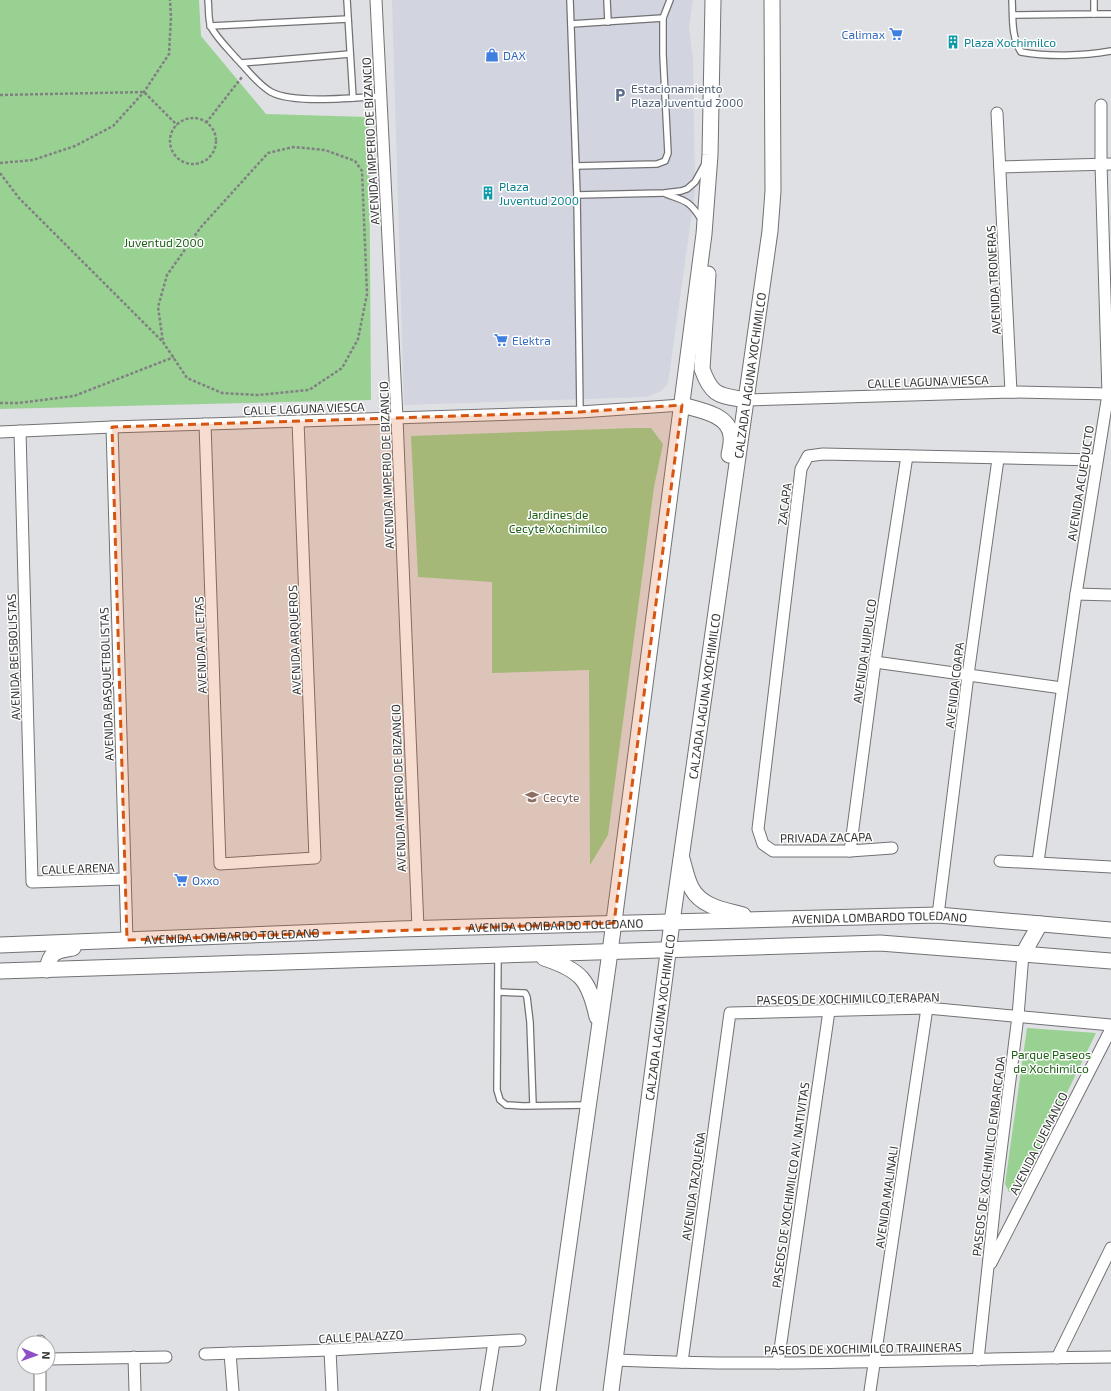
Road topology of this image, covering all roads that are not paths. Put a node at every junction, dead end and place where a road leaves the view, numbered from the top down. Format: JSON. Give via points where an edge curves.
{"nodes":[{"id":1,"x":208,"y":0,"type":"edge"},
{"id":2,"x":347,"y":0,"type":"edge"},
{"id":3,"x":376,"y":0,"type":"edge"},
{"id":4,"x":570,"y":0,"type":"edge"},
{"id":5,"x":607,"y":0,"type":"edge"},
{"id":6,"x":670,"y":0,"type":"edge"},
{"id":7,"x":713,"y":0,"type":"edge"},
{"id":8,"x":1012,"y":0,"type":"edge"},
{"id":9,"x":1094,"y":0,"type":"edge"},
{"id":10,"x":774,"y":1,"type":"edge"},
{"id":11,"x":1094,"y":14,"type":"junction"},
{"id":12,"x":1111,"y":14,"type":"edge"},
{"id":13,"x":1013,"y":16,"type":"junction"},
{"id":14,"x":663,"y":18,"type":"junction"},
{"id":15,"x":348,"y":19,"type":"junction"},
{"id":16,"x":608,"y":22,"type":"junction"},
{"id":17,"x":571,"y":24,"type":"junction"},
{"id":18,"x":210,"y":26,"type":"junction"},
{"id":19,"x":1111,"y":51,"type":"edge"},
{"id":20,"x":350,"y":54,"type":"junction"},
{"id":21,"x":241,"y":63,"type":"junction"},
{"id":22,"x":380,"y":96,"type":"junction"},
{"id":23,"x":353,"y":98,"type":"junction"},
{"id":24,"x":1100,"y":105,"type":"dead end"},
{"id":25,"x":997,"y":113,"type":"dead end"},
{"id":26,"x":710,"y":155,"type":"junction"},
{"id":27,"x":1106,"y":164,"type":"edge"},
{"id":28,"x":576,"y":166,"type":"junction"},
{"id":29,"x":1000,"y":167,"type":"junction"},
{"id":30,"x":664,"y":193,"type":"junction"},
{"id":31,"x":577,"y":195,"type":"junction"},
{"id":32,"x":708,"y":196,"type":"junction"},
{"id":33,"x":704,"y":234,"type":"junction"},
{"id":34,"x":1011,"y":392,"type":"junction"},
{"id":35,"x":1109,"y":394,"type":"edge"},
{"id":36,"x":746,"y":400,"type":"junction"},
{"id":37,"x":682,"y":405,"type":"junction"},
{"id":38,"x":580,"y":412,"type":"junction"},
{"id":39,"x":397,"y":418,"type":"junction"},
{"id":40,"x":298,"y":421,"type":"junction"},
{"id":41,"x":205,"y":424,"type":"junction"},
{"id":42,"x":112,"y":427,"type":"junction"},
{"id":43,"x":20,"y":431,"type":"junction"},
{"id":44,"x":0,"y":432,"type":"edge"},
{"id":45,"x":907,"y":456,"type":"junction"},
{"id":46,"x":998,"y":459,"type":"junction"},
{"id":47,"x":1097,"y":460,"type":"junction"},
{"id":48,"x":1076,"y":594,"type":"junction"},
{"id":49,"x":1111,"y":595,"type":"edge"},
{"id":50,"x":714,"y":620,"type":"junction"},
{"id":51,"x":875,"y":662,"type":"junction"},
{"id":52,"x":968,"y":675,"type":"junction"},
{"id":53,"x":1062,"y":688,"type":"junction"},
{"id":54,"x":763,"y":844,"type":"joint"},
{"id":55,"x":892,"y":848,"type":"dead end"},
{"id":56,"x":850,"y":851,"type":"junction"},
{"id":57,"x":681,"y":856,"type":"junction"},
{"id":58,"x":1000,"y":861,"type":"dead end"},
{"id":59,"x":1038,"y":862,"type":"junction"},
{"id":60,"x":220,"y":864,"type":"joint"},
{"id":61,"x":1111,"y":867,"type":"edge"},
{"id":62,"x":125,"y":879,"type":"junction"},
{"id":63,"x":32,"y":882,"type":"joint"},
{"id":64,"x":938,"y":914,"type":"junction"},
{"id":65,"x":759,"y":920,"type":"junction"},
{"id":66,"x":672,"y":922,"type":"junction"},
{"id":67,"x":614,"y":923,"type":"junction"},
{"id":68,"x":1040,"y":924,"type":"junction"},
{"id":69,"x":418,"y":928,"type":"junction"},
{"id":70,"x":1111,"y":930,"type":"edge"},
{"id":71,"x":122,"y":940,"type":"junction"},
{"id":72,"x":0,"y":945,"type":"edge"},
{"id":73,"x":669,"y":950,"type":"junction"},
{"id":74,"x":610,"y":952,"type":"junction"},
{"id":75,"x":1023,"y":954,"type":"junction"},
{"id":76,"x":536,"y":955,"type":"junction"},
{"id":77,"x":498,"y":956,"type":"junction"},
{"id":78,"x":1111,"y":961,"type":"edge"},
{"id":79,"x":47,"y":970,"type":"junction"},
{"id":80,"x":0,"y":971,"type":"edge"},
{"id":81,"x":498,"y":992,"type":"junction"},
{"id":82,"x":927,"y":1008,"type":"junction"},
{"id":83,"x":829,"y":1011,"type":"junction"},
{"id":84,"x":730,"y":1013,"type":"joint"},
{"id":85,"x":1018,"y":1016,"type":"junction"},
{"id":86,"x":1111,"y":1025,"type":"edge"},
{"id":87,"x":599,"y":1028,"type":"junction"},
{"id":88,"x":1111,"y":1029,"type":"edge"},
{"id":89,"x":589,"y":1105,"type":"junction"},
{"id":90,"x":533,"y":1106,"type":"junction"},
{"id":91,"x":1111,"y":1248,"type":"edge"},
{"id":92,"x":988,"y":1269,"type":"junction"},
{"id":93,"x":520,"y":1340,"type":"dead end"},
{"id":94,"x":494,"y":1342,"type":"junction"},
{"id":95,"x":330,"y":1350,"type":"junction"},
{"id":96,"x":230,"y":1353,"type":"junction"},
{"id":97,"x":205,"y":1354,"type":"dead end"},
{"id":98,"x":134,"y":1357,"type":"junction"},
{"id":99,"x":166,"y":1357,"type":"dead end"},
{"id":100,"x":1111,"y":1357,"type":"edge"},
{"id":101,"x":1057,"y":1358,"type":"junction"},
{"id":102,"x":56,"y":1359,"type":"edge"},
{"id":103,"x":615,"y":1360,"type":"junction"},
{"id":104,"x":978,"y":1360,"type":"junction"},
{"id":105,"x":682,"y":1362,"type":"junction"},
{"id":106,"x":778,"y":1363,"type":"junction"},
{"id":107,"x":874,"y":1363,"type":"junction"},
{"id":108,"x":40,"y":1375,"type":"edge"},
{"id":109,"x":40,"y":1391,"type":"edge"},
{"id":110,"x":135,"y":1391,"type":"edge"},
{"id":111,"x":233,"y":1391,"type":"edge"},
{"id":112,"x":332,"y":1391,"type":"edge"},
{"id":113,"x":486,"y":1391,"type":"edge"},
{"id":114,"x":548,"y":1391,"type":"edge"},
{"id":115,"x":611,"y":1391,"type":"edge"},
{"id":116,"x":870,"y":1391,"type":"edge"}],
"edges":[{"from":1,"to":18,"type":"lane"},
{"from":2,"to":15,"type":"lane"},
{"from":3,"to":22,"type":"street","name":"AVENIDA IMPERIO DE BIZANCIO"},
{"from":4,"to":17,"type":"lane"},
{"from":5,"to":16,"type":"lane"},
{"from":6,"to":14,"type":"lane"},
{"from":7,"to":26,"type":"main road"},
{"from":8,"to":13,"type":"lane"},
{"from":9,"to":11,"type":"lane"},
{"from":10,"to":36,"type":"main road","name":"CALZADA LAGUNA XOCHIMILCO","via":[[772,215]]},
{"from":11,"to":12,"type":"lane"},
{"from":11,"to":13,"type":"lane"},
{"from":13,"to":19,"type":"lane","via":[[1016,45],[1021,52],[1046,55]]},
{"from":14,"to":16,"type":"lane"},
{"from":14,"to":28,"type":"lane","via":[[668,153],[665,161],[657,164]]},
{"from":15,"to":18,"type":"lane"},
{"from":15,"to":20,"type":"lane"},
{"from":16,"to":17,"type":"lane"},
{"from":17,"to":28,"type":"lane"},
{"from":18,"to":21,"type":"lane"},
{"from":20,"to":21,"type":"lane"},
{"from":20,"to":23,"type":"lane"},
{"from":21,"to":23,"type":"lane","via":[[271,92],[296,98]]},
{"from":22,"to":23,"type":"lane"},
{"from":22,"to":39,"type":"street","name":"AVENIDA IMPERIO DE BIZANCIO"},
{"from":24,"to":27,"type":"street","name":"AVENIDA ACUEDUCTO"},
{"from":25,"to":29,"type":"street","name":"AVENIDA TRONERAS"},
{"from":26,"to":30,"type":"lane","via":[[692,185],[682,191]]},
{"from":26,"to":32,"type":"main road"},
{"from":27,"to":29,"type":"street"},
{"from":27,"to":35,"type":"street","name":"AVENIDA ACUEDUCTO"},
{"from":28,"to":31,"type":"lane"},
{"from":29,"to":34,"type":"street","name":"AVENIDA TRONERAS"},
{"from":30,"to":31,"type":"lane"},
{"from":30,"to":33,"type":"lane","via":[[687,201],[692,206],[701,219]]},
{"from":31,"to":38,"type":"lane"},
{"from":32,"to":33,"type":"main road"},
{"from":32,"to":36,"type":"main road","via":[[711,225],[702,369],[706,382],[719,395]]},
{"from":33,"to":37,"type":"main road"},
{"from":34,"to":35,"type":"street","name":"CALLE LAGUNA VIESCA"},
{"from":34,"to":36,"type":"street","name":"CALLE LAGUNA VIESCA"},
{"from":35,"to":47,"type":"street","name":"AVENIDA ACUEDUCTO"},
{"from":36,"to":50,"type":"main road","name":"CALZADA LAGUNA XOCHIMILCO"},
{"from":37,"to":38,"type":"street","name":"CALLE LAGUNA VIESCA"},
{"from":37,"to":50,"type":"main road","via":[[715,415],[724,422],[731,437],[712,582],[711,610]]},
{"from":37,"to":67,"type":"main road"},
{"from":38,"to":39,"type":"street","name":"CALLE LAGUNA VIESCA"},
{"from":39,"to":40,"type":"street","name":"CALLE LAGUNA VIESCA"},
{"from":39,"to":69,"type":"street","name":"AVENIDA IMPERIO DE BIZANCIO"},
{"from":40,"to":41,"type":"street","name":"CALLE LAGUNA VIESCA"},
{"from":40,"to":60,"type":"street","name":"AVENIDA ARQUEROS","via":[[315,858]]},
{"from":41,"to":42,"type":"street","name":"CALLE LAGUNA VIESCA"},
{"from":41,"to":60,"type":"street","name":"AVENIDA ATLETAS"},
{"from":42,"to":43,"type":"street","name":"CALLE LAGUNA VIESCA"},
{"from":42,"to":62,"type":"street","name":"AVENIDA BASQUETBOLISTAS"},
{"from":43,"to":44,"type":"street","name":"CALLE LAGUNA VIESCA"},
{"from":43,"to":63,"type":"street","name":"AVENIDA BEISBOLISTAS"},
{"from":45,"to":46,"type":"street","name":"ZACAPA"},
{"from":45,"to":51,"type":"street","name":"AVENIDA HUIPULCO"},
{"from":45,"to":54,"type":"street","name":"ZACAPA","via":[[822,454],[808,456],[801,469],[758,829]]},
{"from":46,"to":47,"type":"street","name":"ZACAPA"},
{"from":46,"to":52,"type":"street","name":"AVENIDA COAPA"},
{"from":47,"to":48,"type":"street","name":"AVENIDA ACUEDUCTO"},
{"from":48,"to":49,"type":"street"},
{"from":48,"to":53,"type":"street","name":"AVENIDA ACUEDUCTO"},
{"from":50,"to":57,"type":"main road","name":"CALZADA LAGUNA XOCHIMILCO"},
{"from":51,"to":52,"type":"street"},
{"from":51,"to":56,"type":"street","name":"AVENIDA HUIPULCO"},
{"from":52,"to":53,"type":"street"},
{"from":52,"to":64,"type":"street","name":"AVENIDA COAPA"},
{"from":53,"to":59,"type":"street","name":"AVENIDA ACUEDUCTO"},
{"from":54,"to":56,"type":"street","name":"PRIVADA ZACAPA","via":[[773,851]]},
{"from":55,"to":56,"type":"street","name":"PRIVADA ZACAPA"},
{"from":57,"to":65,"type":"main road","via":[[692,889],[702,900],[715,908]]},
{"from":57,"to":66,"type":"main road","name":"CALZADA LAGUNA XOCHIMILCO"},
{"from":58,"to":59,"type":"street"},
{"from":59,"to":61,"type":"street"},
{"from":62,"to":63,"type":"street","name":"CALLE ARENA"},
{"from":62,"to":71,"type":"street","name":"AVENIDA BASQUETBOLISTAS"},
{"from":64,"to":65,"type":"main road","name":"AVENIDA LOMBARDO TOLEDANO"},
{"from":64,"to":68,"type":"main road","name":"AVENIDA LOMBARDO TOLEDANO"},
{"from":65,"to":66,"type":"main road","name":"AVENIDA LOMBARDO TOLEDANO"},
{"from":66,"to":67,"type":"main road","name":"AVENIDA LOMBARDO TOLEDANO"},
{"from":66,"to":73,"type":"main road","name":"CALZADA LAGUNA XOCHIMILCO"},
{"from":67,"to":69,"type":"main road","name":"AVENIDA LOMBARDO TOLEDANO"},
{"from":67,"to":74,"type":"main road"},
{"from":68,"to":70,"type":"main road","name":"AVENIDA LOMBARDO TOLEDANO"},
{"from":68,"to":75,"type":"main road"},
{"from":69,"to":71,"type":"main road","name":"AVENIDA LOMBARDO TOLEDANO"},
{"from":71,"to":72,"type":"main road","name":"AVENIDA LOMBARDO TOLEDANO"},
{"from":71,"to":79,"type":"main road","via":[[57,951],[49,960]]},
{"from":73,"to":74,"type":"main road","name":"AVENIDA LOMBARDO TOLEDANO"},
{"from":73,"to":75,"type":"main road","name":"AVENIDA LOMBARDO TOLEDANO","via":[[880,943]]},
{"from":73,"to":103,"type":"main road","name":"CALZADA LAGUNA XOCHIMILCO"},
{"from":74,"to":76,"type":"main road","name":"AVENIDA LOMBARDO TOLEDANO"},
{"from":74,"to":87,"type":"main road"},
{"from":75,"to":78,"type":"main road","name":"AVENIDA LOMBARDO TOLEDANO"},
{"from":75,"to":85,"type":"street","name":"PASEOS DE XOCHIMILCO EMBARCADA"},
{"from":76,"to":77,"type":"main road","name":"AVENIDA LOMBARDO TOLEDANO"},
{"from":76,"to":87,"type":"main road","via":[[558,962],[576,972],[588,985]]},
{"from":77,"to":79,"type":"main road","name":"AVENIDA LOMBARDO TOLEDANO"},
{"from":77,"to":81,"type":"lane"},
{"from":79,"to":80,"type":"main road","name":"AVENIDA LOMBARDO TOLEDANO"},
{"from":81,"to":90,"type":"lane","via":[[525,993],[527,997]]},
{"from":81,"to":90,"type":"lane","via":[[497,1090],[500,1100],[506,1105]]},
{"from":82,"to":83,"type":"street","name":"PASEOS DE XOCHIMILCO TERAPAN"},
{"from":82,"to":85,"type":"street","name":"PASEOS DE XOCHIMILCO TERAPAN"},
{"from":82,"to":107,"type":"street","name":"AVENIDA MALINALI"},
{"from":83,"to":84,"type":"street","name":"PASEOS DE XOCHIMILCO TERAPAN"},
{"from":83,"to":106,"type":"street","name":"PASEOS DE XOCHIMILCO AV. NATIVITAS"},
{"from":84,"to":105,"type":"street","name":"AVENIDA TAZQUEÑA"},
{"from":85,"to":86,"type":"street","name":"PASEOS DE XOCHIMILCO TERAPAN"},
{"from":85,"to":92,"type":"street","name":"PASEOS DE XOCHIMILCO EMBARCADA"},
{"from":87,"to":89,"type":"main road"},
{"from":88,"to":92,"type":"street","name":"AVENIDA CUEMANCO"},
{"from":89,"to":90,"type":"lane"},
{"from":89,"to":114,"type":"main road"},
{"from":91,"to":101,"type":"street"},
{"from":92,"to":104,"type":"street","name":"PASEOS DE XOCHIMILCO EMBARCADA"},
{"from":93,"to":94,"type":"street","name":"CALLE PALAZZO"},
{"from":94,"to":95,"type":"street","name":"CALLE PALAZZO"},
{"from":94,"to":113,"type":"street"},
{"from":95,"to":96,"type":"street","name":"CALLE PALAZZO"},
{"from":95,"to":112,"type":"street"},
{"from":96,"to":97,"type":"street","name":"CALLE PALAZZO"},
{"from":96,"to":111,"type":"street"},
{"from":98,"to":99,"type":"street"},
{"from":98,"to":102,"type":"street"},
{"from":98,"to":110,"type":"street"},
{"from":100,"to":101,"type":"street","name":"PASEOS DE XOCHIMILCO TRAJINERAS"},
{"from":101,"to":104,"type":"street","name":"PASEOS DE XOCHIMILCO TRAJINERAS"},
{"from":103,"to":105,"type":"street","name":"PASEOS DE XOCHIMILCO TRAJINERAS"},
{"from":103,"to":115,"type":"main road","name":"CALZADA LAGUNA XOCHIMILCO"},
{"from":104,"to":107,"type":"street","name":"PASEOS DE XOCHIMILCO TRAJINERAS"},
{"from":105,"to":106,"type":"street","name":"PASEOS DE XOCHIMILCO TRAJINERAS"},
{"from":106,"to":107,"type":"street","name":"PASEOS DE XOCHIMILCO TRAJINERAS"},
{"from":107,"to":116,"type":"street","name":"AVENIDA MALINALI"},
{"from":108,"to":109,"type":"street"}]}
